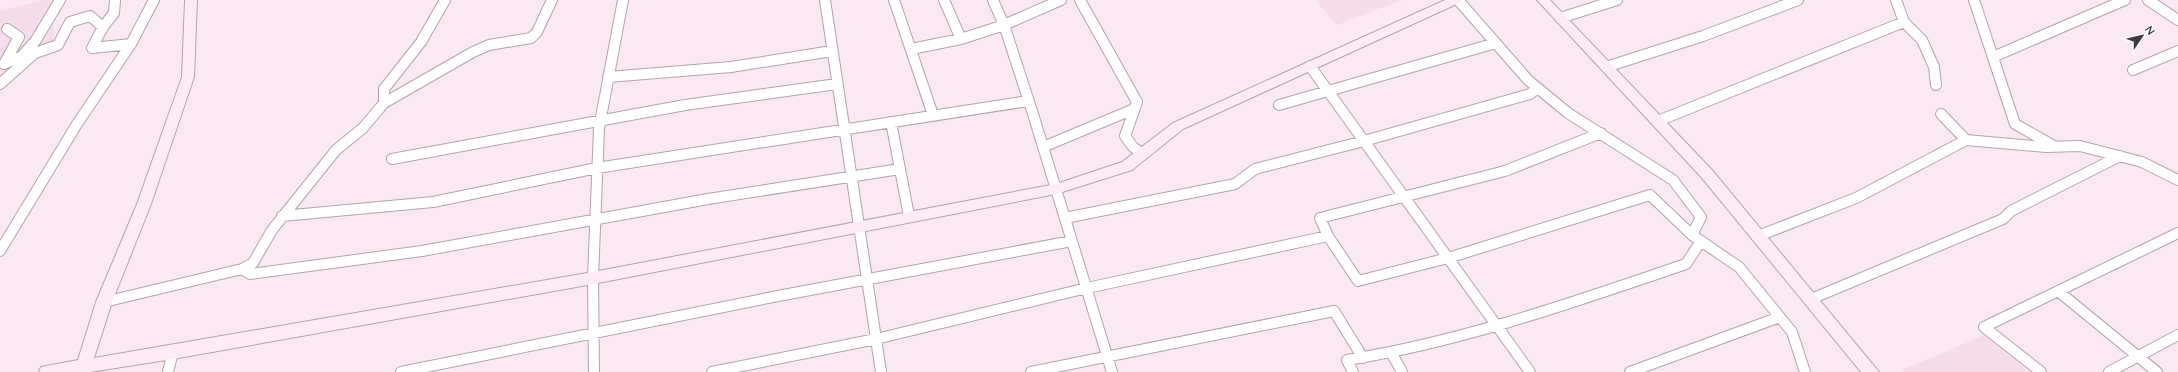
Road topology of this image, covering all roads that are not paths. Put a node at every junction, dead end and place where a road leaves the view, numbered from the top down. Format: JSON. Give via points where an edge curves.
{"nodes":[{"id":1,"x":60,"y":0,"type":"edge"},
{"id":2,"x":115,"y":0,"type":"edge"},
{"id":3,"x":154,"y":0,"type":"edge"},
{"id":4,"x":191,"y":0,"type":"edge"},
{"id":5,"x":445,"y":0,"type":"edge"},
{"id":6,"x":552,"y":0,"type":"edge"},
{"id":7,"x":623,"y":0,"type":"edge"},
{"id":8,"x":825,"y":0,"type":"edge"},
{"id":9,"x":894,"y":0,"type":"edge"},
{"id":10,"x":944,"y":0,"type":"edge"},
{"id":11,"x":993,"y":0,"type":"edge"},
{"id":12,"x":1061,"y":0,"type":"edge"},
{"id":13,"x":1080,"y":0,"type":"edge"},
{"id":14,"x":1457,"y":0,"type":"edge"},
{"id":15,"x":1534,"y":0,"type":"edge"},
{"id":16,"x":1542,"y":0,"type":"edge"},
{"id":17,"x":1617,"y":0,"type":"edge"},
{"id":18,"x":1798,"y":0,"type":"edge"},
{"id":19,"x":1896,"y":0,"type":"edge"},
{"id":20,"x":1974,"y":0,"type":"edge"},
{"id":21,"x":2125,"y":0,"type":"edge"},
{"id":22,"x":2148,"y":0,"type":"edge"},
{"id":23,"x":1560,"y":18,"type":"junction"},
{"id":24,"x":2178,"y":20,"type":"edge"},
{"id":25,"x":1904,"y":22,"type":"junction"},
{"id":26,"x":1004,"y":25,"type":"junction"},
{"id":27,"x":103,"y":27,"type":"junction"},
{"id":28,"x":7,"y":29,"type":"dead end"},
{"id":29,"x":961,"y":39,"type":"junction"},
{"id":30,"x":1496,"y":43,"type":"junction"},
{"id":31,"x":131,"y":44,"type":"junction"},
{"id":32,"x":911,"y":49,"type":"junction"},
{"id":33,"x":832,"y":51,"type":"junction"},
{"id":34,"x":2178,"y":51,"type":"edge"},
{"id":35,"x":1993,"y":57,"type":"junction"},
{"id":36,"x":1310,"y":66,"type":"junction"},
{"id":37,"x":1606,"y":67,"type":"junction"},
{"id":38,"x":2133,"y":70,"type":"dead end"},
{"id":39,"x":608,"y":77,"type":"junction"},
{"id":40,"x":0,"y":84,"type":"edge"},
{"id":41,"x":837,"y":84,"type":"junction"},
{"id":42,"x":1936,"y":85,"type":"dead end"},
{"id":43,"x":1538,"y":88,"type":"junction"},
{"id":44,"x":1328,"y":91,"type":"junction"},
{"id":45,"x":1028,"y":101,"type":"junction"},
{"id":46,"x":384,"y":102,"type":"junction"},
{"id":47,"x":1279,"y":105,"type":"dead end"},
{"id":48,"x":1134,"y":109,"type":"junction"},
{"id":49,"x":1941,"y":114,"type":"dead end"},
{"id":50,"x":933,"y":115,"type":"junction"},
{"id":51,"x":600,"y":119,"type":"junction"},
{"id":52,"x":1658,"y":121,"type":"junction"},
{"id":53,"x":891,"y":122,"type":"junction"},
{"id":54,"x":844,"y":129,"type":"junction"},
{"id":55,"x":1600,"y":133,"type":"junction"},
{"id":56,"x":1966,"y":140,"type":"junction"},
{"id":57,"x":1364,"y":141,"type":"junction"},
{"id":58,"x":2055,"y":147,"type":"junction"},
{"id":59,"x":1043,"y":148,"type":"junction"},
{"id":60,"x":1143,"y":154,"type":"junction"},
{"id":61,"x":2120,"y":156,"type":"junction"},
{"id":62,"x":392,"y":159,"type":"dead end"},
{"id":63,"x":597,"y":168,"type":"junction"},
{"id":64,"x":900,"y":169,"type":"junction"},
{"id":65,"x":852,"y":176,"type":"junction"},
{"id":66,"x":2178,"y":180,"type":"edge"},
{"id":67,"x":1056,"y":189,"type":"junction"},
{"id":68,"x":1404,"y":197,"type":"junction"},
{"id":69,"x":282,"y":216,"type":"junction"},
{"id":70,"x":909,"y":216,"type":"junction"},
{"id":71,"x":1065,"y":218,"type":"junction"},
{"id":72,"x":596,"y":219,"type":"junction"},
{"id":73,"x":859,"y":225,"type":"junction"},
{"id":74,"x":2178,"y":233,"type":"edge"},
{"id":75,"x":1328,"y":236,"type":"junction"},
{"id":76,"x":1758,"y":236,"type":"junction"},
{"id":77,"x":1696,"y":238,"type":"junction"},
{"id":78,"x":1072,"y":241,"type":"junction"},
{"id":79,"x":0,"y":251,"type":"edge"},
{"id":80,"x":1448,"y":258,"type":"junction"},
{"id":81,"x":242,"y":269,"type":"junction"},
{"id":82,"x":593,"y":278,"type":"junction"},
{"id":83,"x":867,"y":279,"type":"junction"},
{"id":84,"x":1087,"y":288,"type":"junction"},
{"id":85,"x":2058,"y":291,"type":"junction"},
{"id":86,"x":1811,"y":299,"type":"junction"},
{"id":87,"x":104,"y":302,"type":"junction"},
{"id":88,"x":1780,"y":317,"type":"junction"},
{"id":89,"x":1498,"y":328,"type":"junction"},
{"id":90,"x":594,"y":332,"type":"junction"},
{"id":91,"x":2178,"y":336,"type":"edge"},
{"id":92,"x":876,"y":339,"type":"junction"},
{"id":93,"x":173,"y":352,"type":"junction"},
{"id":94,"x":1392,"y":354,"type":"junction"},
{"id":95,"x":1108,"y":356,"type":"junction"},
{"id":96,"x":2138,"y":357,"type":"junction"},
{"id":97,"x":1363,"y":358,"type":"junction"},
{"id":98,"x":83,"y":369,"type":"edge"},
{"id":99,"x":47,"y":372,"type":"edge"},
{"id":100,"x":168,"y":372,"type":"edge"},
{"id":101,"x":401,"y":372,"type":"edge"},
{"id":102,"x":594,"y":372,"type":"edge"},
{"id":103,"x":712,"y":372,"type":"edge"},
{"id":104,"x":881,"y":372,"type":"edge"},
{"id":105,"x":1031,"y":372,"type":"edge"},
{"id":106,"x":1112,"y":372,"type":"edge"},
{"id":107,"x":1353,"y":372,"type":"edge"},
{"id":108,"x":1402,"y":372,"type":"edge"},
{"id":109,"x":1530,"y":372,"type":"edge"},
{"id":110,"x":1630,"y":372,"type":"edge"},
{"id":111,"x":1805,"y":372,"type":"edge"},
{"id":112,"x":1860,"y":372,"type":"edge"},
{"id":113,"x":1872,"y":372,"type":"edge"},
{"id":114,"x":2040,"y":372,"type":"edge"},
{"id":115,"x":2109,"y":372,"type":"edge"},
{"id":116,"x":2157,"y":372,"type":"edge"}],
"edges":[{"from":1,"to":28,"type":"street","via":[[36,40],[22,56],[4,64],[19,37]]},
{"from":2,"to":27,"type":"street","via":[[114,14]]},
{"from":3,"to":31,"type":"street"},
{"from":4,"to":87,"type":"street","via":[[188,77],[144,204]]},
{"from":5,"to":46,"type":"street","via":[[421,42],[384,89]]},
{"from":6,"to":46,"type":"street","via":[[537,32],[531,38],[489,45]]},
{"from":7,"to":39,"type":"street"},
{"from":8,"to":33,"type":"street"},
{"from":9,"to":32,"type":"street"},
{"from":10,"to":29,"type":"street"},
{"from":11,"to":26,"type":"street"},
{"from":12,"to":26,"type":"street"},
{"from":13,"to":48,"type":"street","via":[[1137,102]]},
{"from":14,"to":30,"type":"street"},
{"from":14,"to":36,"type":"street"},
{"from":15,"to":112,"type":"street","via":[[1699,177]]},
{"from":16,"to":23,"type":"street"},
{"from":17,"to":23,"type":"street"},
{"from":18,"to":37,"type":"street","via":[[1703,36]]},
{"from":19,"to":25,"type":"street"},
{"from":20,"to":35,"type":"street"},
{"from":21,"to":35,"type":"street"},
{"from":22,"to":24,"type":"street"},
{"from":23,"to":37,"type":"street"},
{"from":25,"to":42,"type":"street","via":[[1922,40],[1934,67]]},
{"from":25,"to":52,"type":"street"},
{"from":26,"to":29,"type":"street"},
{"from":26,"to":45,"type":"street"},
{"from":27,"to":31,"type":"street","via":[[92,48]]},
{"from":27,"to":40,"type":"street","via":[[90,16],[70,22],[58,45],[35,53]]},
{"from":29,"to":32,"type":"street"},
{"from":30,"to":43,"type":"street"},
{"from":30,"to":44,"type":"street"},
{"from":31,"to":79,"type":"street","via":[[77,124]]},
{"from":32,"to":50,"type":"street"},
{"from":33,"to":39,"type":"street","via":[[731,67]]},
{"from":33,"to":41,"type":"street"},
{"from":34,"to":38,"type":"street"},
{"from":35,"to":58,"type":"street","via":[[2015,124]]},
{"from":36,"to":44,"type":"street"},
{"from":36,"to":60,"type":"street","via":[[1178,126]]},
{"from":37,"to":52,"type":"street"},
{"from":39,"to":51,"type":"street"},
{"from":41,"to":51,"type":"street"},
{"from":41,"to":54,"type":"street"},
{"from":43,"to":55,"type":"street","via":[[1568,113]]},
{"from":43,"to":57,"type":"street","via":[[1530,94]]},
{"from":44,"to":47,"type":"street"},
{"from":44,"to":57,"type":"street"},
{"from":45,"to":50,"type":"street"},
{"from":45,"to":59,"type":"street"},
{"from":46,"to":69,"type":"street","via":[[363,128],[336,150]]},
{"from":48,"to":59,"type":"street"},
{"from":48,"to":60,"type":"street","via":[[1125,136],[1133,147]]},
{"from":49,"to":56,"type":"street"},
{"from":50,"to":53,"type":"street"},
{"from":51,"to":62,"type":"street"},
{"from":51,"to":63,"type":"street"},
{"from":52,"to":76,"type":"street","via":[[1707,174]]},
{"from":53,"to":54,"type":"street"},
{"from":53,"to":64,"type":"street"},
{"from":54,"to":63,"type":"street"},
{"from":54,"to":65,"type":"street"},
{"from":55,"to":68,"type":"street","via":[[1505,171]]},
{"from":55,"to":77,"type":"street","via":[[1672,180],[1701,217]]},
{"from":56,"to":58,"type":"street"},
{"from":56,"to":76,"type":"street","via":[[1856,198]]},
{"from":57,"to":68,"type":"street"},
{"from":57,"to":71,"type":"street","via":[[1255,169],[1235,184]]},
{"from":58,"to":61,"type":"street","via":[[2080,146]]},
{"from":59,"to":67,"type":"street"},
{"from":60,"to":67,"type":"street","via":[[1127,166]]},
{"from":61,"to":66,"type":"street","via":[[2142,162]]},
{"from":61,"to":86,"type":"street","via":[[2011,211],[2003,219]]},
{"from":63,"to":69,"type":"street","via":[[433,202]]},
{"from":63,"to":72,"type":"street"},
{"from":64,"to":65,"type":"street"},
{"from":64,"to":70,"type":"street"},
{"from":65,"to":72,"type":"street"},
{"from":65,"to":73,"type":"street"},
{"from":67,"to":70,"type":"street"},
{"from":67,"to":71,"type":"street"},
{"from":68,"to":75,"type":"street","via":[[1320,218]]},
{"from":68,"to":80,"type":"street"},
{"from":69,"to":81,"type":"street","via":[[252,263]]},
{"from":70,"to":73,"type":"street"},
{"from":71,"to":78,"type":"street"},
{"from":72,"to":81,"type":"street","via":[[411,253],[294,270],[250,274]]},
{"from":72,"to":82,"type":"street"},
{"from":73,"to":82,"type":"street"},
{"from":73,"to":83,"type":"street"},
{"from":74,"to":85,"type":"street"},
{"from":75,"to":80,"type":"street","via":[[1358,281]]},
{"from":75,"to":84,"type":"street"},
{"from":76,"to":86,"type":"street"},
{"from":77,"to":80,"type":"street","via":[[1650,195]]},
{"from":77,"to":88,"type":"street","via":[[1739,267]]},
{"from":77,"to":89,"type":"street","via":[[1686,264]]},
{"from":78,"to":83,"type":"street"},
{"from":78,"to":84,"type":"street"},
{"from":80,"to":89,"type":"street"},
{"from":81,"to":87,"type":"street"},
{"from":82,"to":90,"type":"street"},
{"from":82,"to":93,"type":"street"},
{"from":83,"to":90,"type":"street"},
{"from":83,"to":92,"type":"street"},
{"from":84,"to":92,"type":"street"},
{"from":84,"to":95,"type":"street"},
{"from":85,"to":96,"type":"street"},
{"from":85,"to":114,"type":"street","via":[[1984,327]]},
{"from":86,"to":113,"type":"street"},
{"from":87,"to":98,"type":"street"},
{"from":88,"to":110,"type":"street"},
{"from":88,"to":111,"type":"street","via":[[1792,332]]},
{"from":89,"to":94,"type":"street"},
{"from":89,"to":109,"type":"street"},
{"from":90,"to":101,"type":"street"},
{"from":90,"to":102,"type":"street"},
{"from":91,"to":96,"type":"street"},
{"from":92,"to":103,"type":"street"},
{"from":92,"to":104,"type":"street"},
{"from":93,"to":98,"type":"street"},
{"from":93,"to":100,"type":"street"},
{"from":94,"to":97,"type":"street"},
{"from":94,"to":108,"type":"street"},
{"from":95,"to":97,"type":"street","via":[[1334,311]]},
{"from":95,"to":105,"type":"street"},
{"from":95,"to":106,"type":"street"},
{"from":96,"to":115,"type":"street"},
{"from":96,"to":116,"type":"street"},
{"from":97,"to":107,"type":"street","via":[[1348,360]]},
{"from":98,"to":99,"type":"street"}]}
